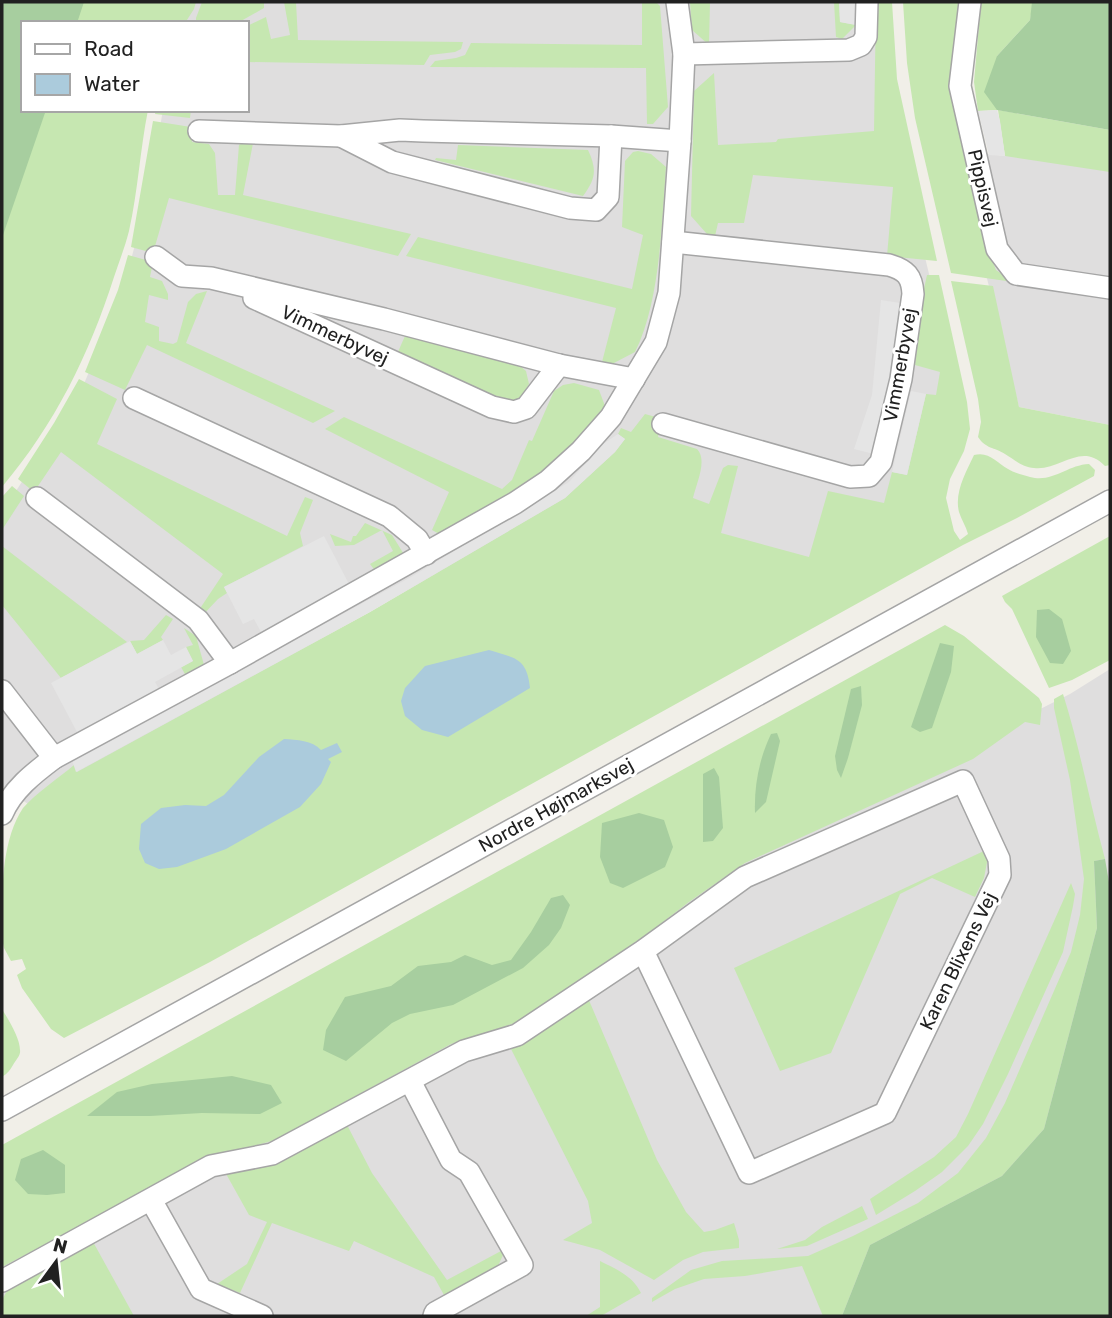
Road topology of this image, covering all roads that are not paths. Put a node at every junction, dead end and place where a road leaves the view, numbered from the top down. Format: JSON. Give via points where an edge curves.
{"nodes":[{"id":1,"x":677,"y":2,"type":"edge"},
{"id":2,"x":867,"y":2,"type":"edge"},
{"id":3,"x":970,"y":2,"type":"edge"},
{"id":4,"x":684,"y":54,"type":"junction"},
{"id":5,"x":199,"y":131,"type":"dead end"},
{"id":6,"x":341,"y":136,"type":"junction"},
{"id":7,"x":611,"y":136,"type":"junction"},
{"id":8,"x":680,"y":141,"type":"junction"},
{"id":9,"x":673,"y":242,"type":"junction"},
{"id":10,"x":156,"y":257,"type":"dead end"},
{"id":11,"x":211,"y":278,"type":"junction"},
{"id":12,"x":1110,"y":288,"type":"edge"},
{"id":13,"x":559,"y":365,"type":"junction"},
{"id":14,"x":634,"y":380,"type":"junction"},
{"id":15,"x":134,"y":398,"type":"dead end"},
{"id":16,"x":663,"y":424,"type":"dead end"},
{"id":17,"x":37,"y":498,"type":"dead end"},
{"id":18,"x":1110,"y":501,"type":"edge"},
{"id":19,"x":426,"y":554,"type":"junction"},
{"id":20,"x":230,"y":663,"type":"junction"},
{"id":21,"x":2,"y":691,"type":"edge"},
{"id":22,"x":54,"y":758,"type":"junction"},
{"id":23,"x":2,"y":814,"type":"edge"},
{"id":24,"x":643,"y":951,"type":"junction"},
{"id":25,"x":410,"y":1081,"type":"junction"},
{"id":26,"x":2,"y":1110,"type":"edge"},
{"id":27,"x":151,"y":1200,"type":"junction"},
{"id":28,"x":2,"y":1281,"type":"edge"},
{"id":29,"x":262,"y":1316,"type":"edge"},
{"id":30,"x":434,"y":1316,"type":"edge"}],
"edges":[{"from":1,"to":4,"type":"street"},
{"from":2,"to":4,"type":"street","via":[[866,37],[849,50]]},
{"from":3,"to":12,"type":"street","name":"Pippisvej","via":[[960,86],[997,249],[1016,274]]},
{"from":4,"to":8,"type":"street"},
{"from":5,"to":6,"type":"street"},
{"from":6,"to":7,"type":"street","via":[[400,130]]},
{"from":6,"to":7,"type":"street","via":[[392,162],[570,208],[596,210],[608,197]]},
{"from":7,"to":8,"type":"street"},
{"from":8,"to":9,"type":"street"},
{"from":9,"to":14,"type":"street","via":[[669,293],[656,342]]},
{"from":9,"to":16,"type":"street","name":"Vimmerbyvej","via":[[889,265],[908,275],[913,295],[901,379],[881,462],[870,476],[850,477]]},
{"from":10,"to":11,"type":"street","name":"Vimmerbyvej","via":[[182,276]]},
{"from":11,"to":13,"type":"street","name":"Vimmerbyvej"},
{"from":11,"to":13,"type":"street","name":"Vimmerbyvej","via":[[492,407],[514,412],[526,408]]},
{"from":13,"to":14,"type":"street","name":"Vimmerbyvej"},
{"from":14,"to":19,"type":"street","via":[[611,417],[548,481]]},
{"from":15,"to":19,"type":"street","via":[[389,516],[417,539]]},
{"from":17,"to":20,"type":"street","via":[[198,620]]},
{"from":18,"to":26,"type":"street","name":"Nordre Højmarksvej"},
{"from":19,"to":20,"type":"street"},
{"from":20,"to":22,"type":"street"},
{"from":21,"to":22,"type":"street"},
{"from":22,"to":23,"type":"street","via":[[7,801]]},
{"from":24,"to":24,"type":"street","name":"Karen Blixens Vej","via":[[745,877],[963,781],[999,859],[1000,875],[885,1113],[749,1173]]},
{"from":24,"to":25,"type":"street","name":"Karen Blixens Vej","via":[[517,1035],[464,1051]]},
{"from":25,"to":27,"type":"street","name":"Karen Blixens Vej","via":[[272,1154],[211,1166]]},
{"from":25,"to":30,"type":"street","via":[[451,1160],[469,1172],[522,1265]]},
{"from":27,"to":28,"type":"street","name":"Karen Blixens Vej"},
{"from":27,"to":29,"type":"street","via":[[201,1289]]}]}
